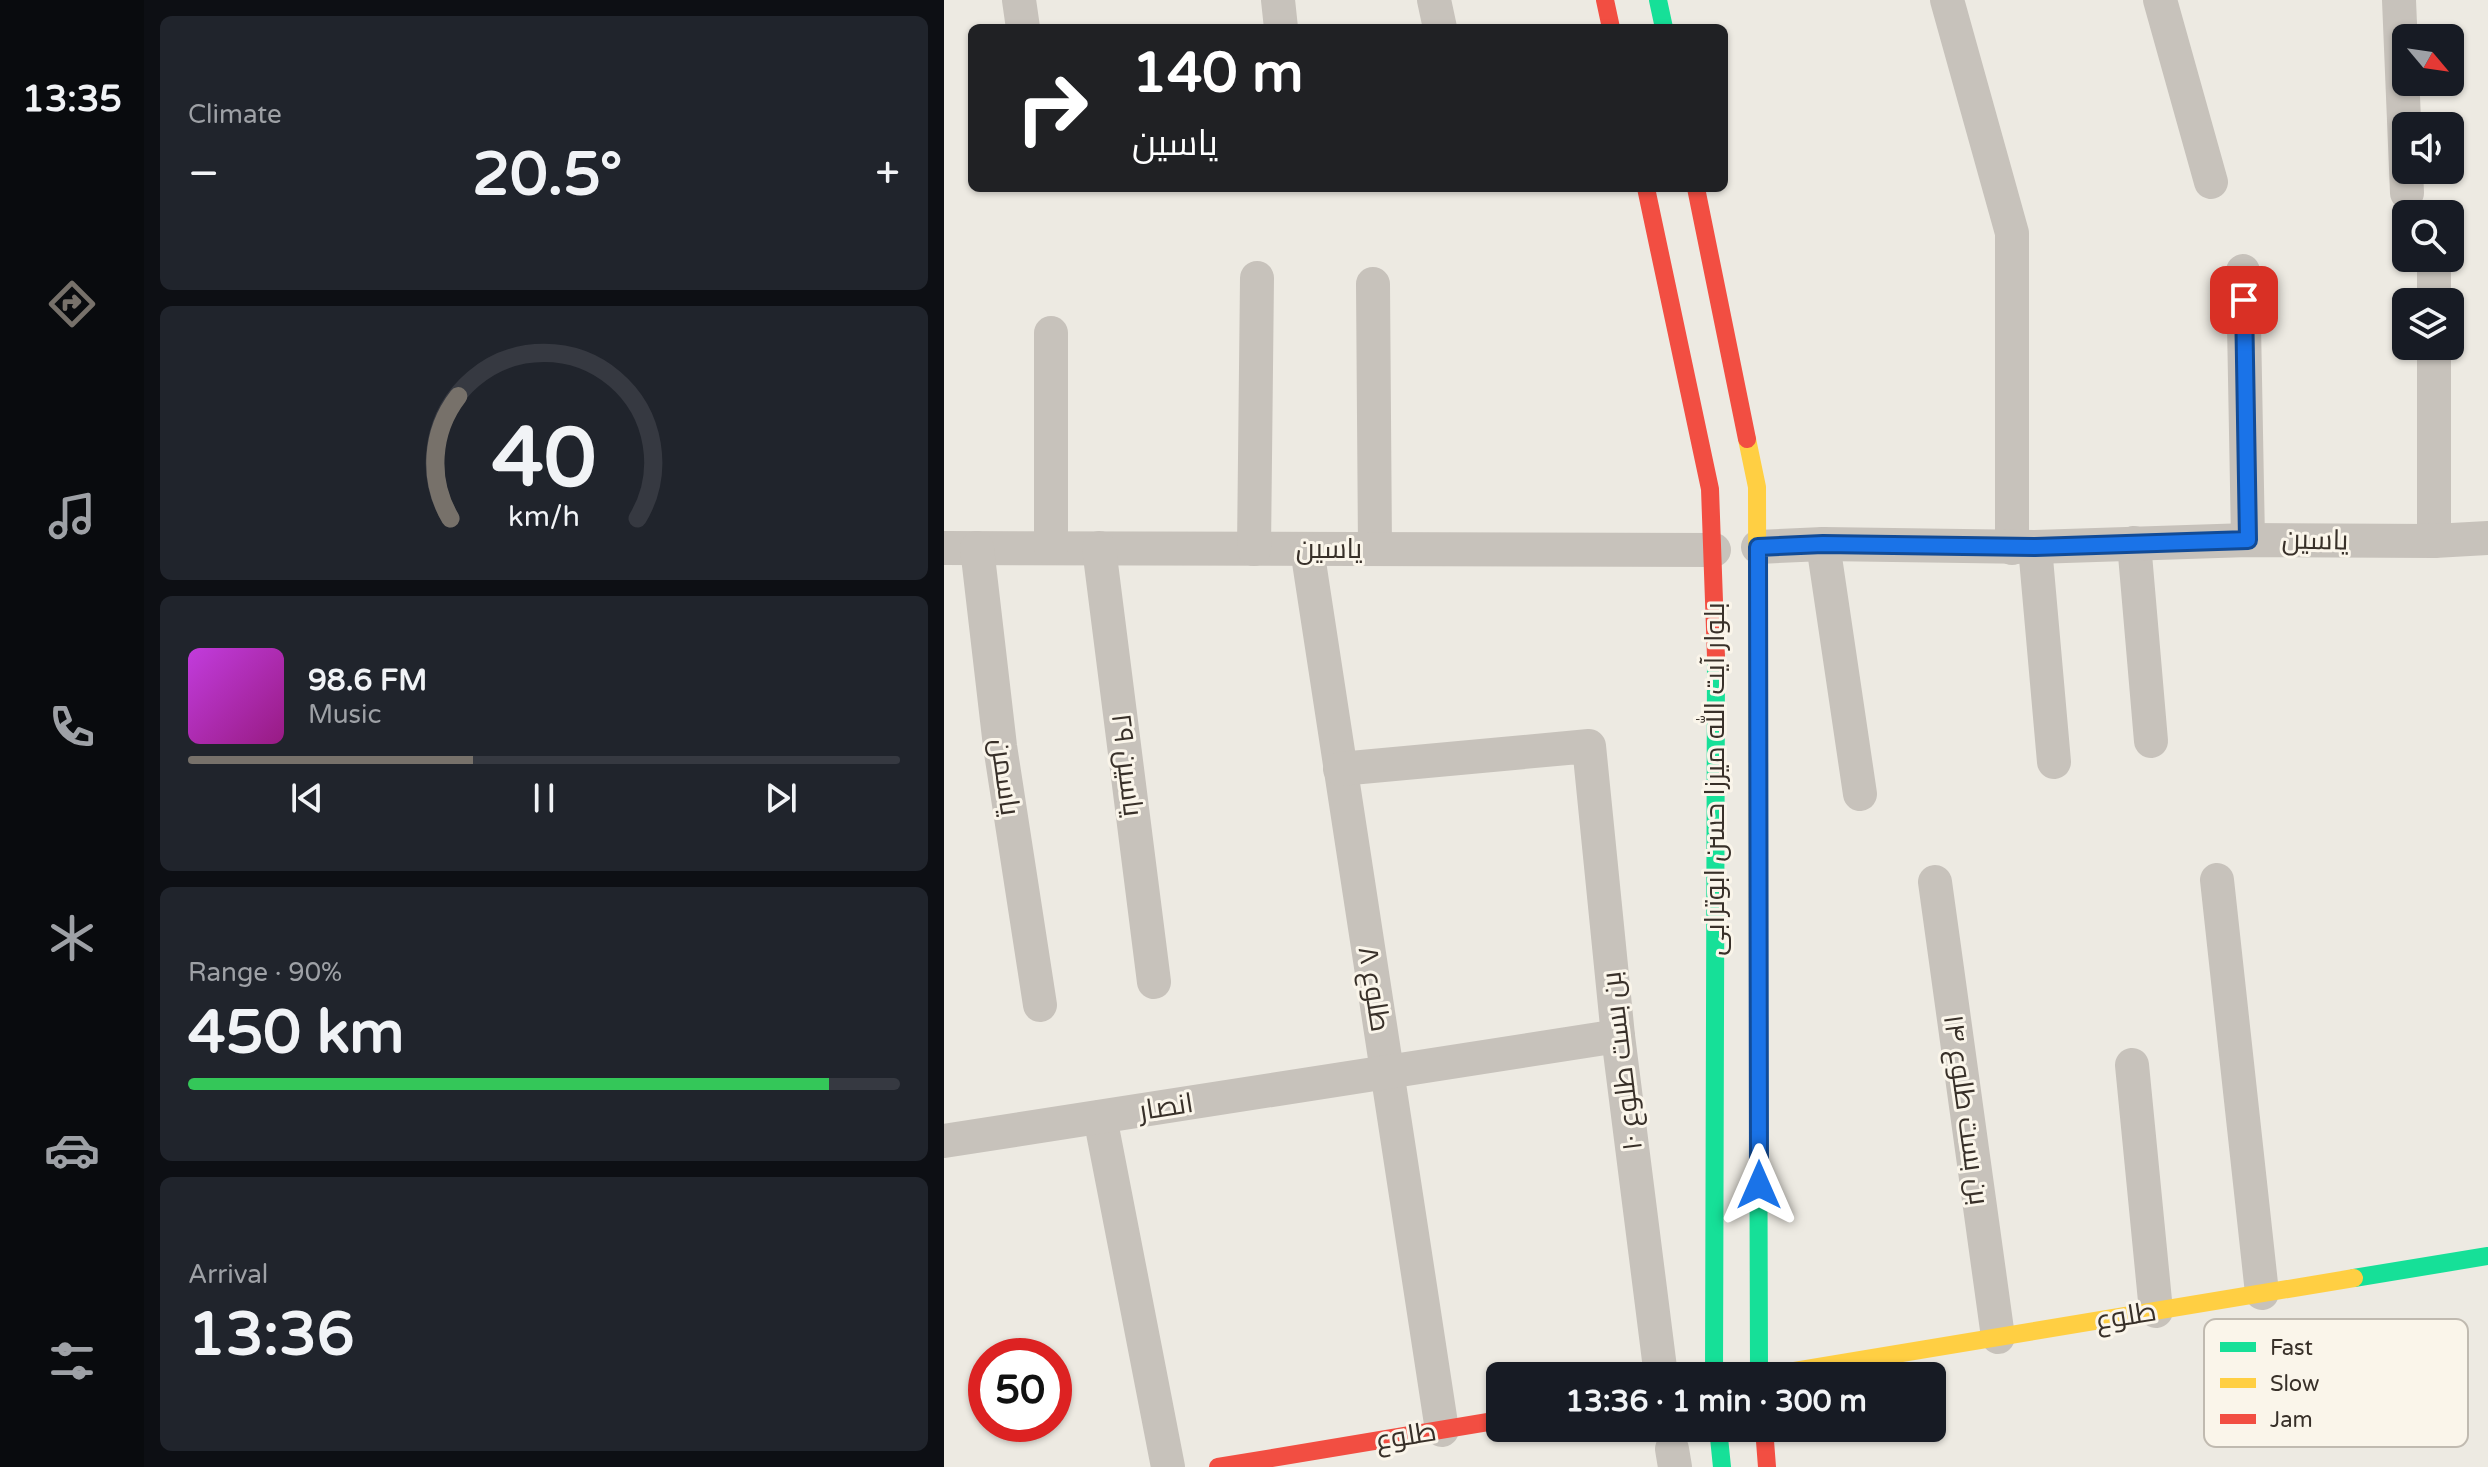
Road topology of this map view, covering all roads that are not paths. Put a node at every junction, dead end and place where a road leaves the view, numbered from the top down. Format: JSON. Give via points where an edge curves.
{"nodes":[{"id":1,"x":1019,"y":0,"type":"edge"},
{"id":2,"x":1278,"y":0,"type":"edge"},
{"id":3,"x":1434,"y":0,"type":"edge"},
{"id":4,"x":1605,"y":0,"type":"edge"},
{"id":5,"x":1658,"y":0,"type":"edge"},
{"id":6,"x":1947,"y":0,"type":"edge"},
{"id":7,"x":2160,"y":0,"type":"edge"},
{"id":8,"x":2399,"y":0,"type":"edge"},
{"id":9,"x":1022,"y":24,"type":"edge"},
{"id":10,"x":1281,"y":24,"type":"edge"},
{"id":11,"x":1439,"y":24,"type":"edge"},
{"id":12,"x":1610,"y":24,"type":"edge"},
{"id":13,"x":1663,"y":24,"type":"edge"},
{"id":14,"x":2211,"y":182,"type":"dead end"},
{"id":15,"x":1647,"y":192,"type":"edge"},
{"id":16,"x":1697,"y":192,"type":"edge"},
{"id":17,"x":2407,"y":193,"type":"dead end"},
{"id":18,"x":2243,"y":271,"type":"dead end"},
{"id":19,"x":1257,"y":278,"type":"dead end"},
{"id":20,"x":1373,"y":284,"type":"dead end"},
{"id":21,"x":1051,"y":333,"type":"dead end"},
{"id":22,"x":2434,"y":360,"type":"edge"},
{"id":23,"x":2488,"y":538,"type":"edge"},
{"id":24,"x":2248,"y":540,"type":"junction"},
{"id":25,"x":2434,"y":541,"type":"junction"},
{"id":26,"x":2134,"y":543,"type":"junction"},
{"id":27,"x":1823,"y":544,"type":"junction"},
{"id":28,"x":960,"y":548,"type":"edge"},
{"id":29,"x":1051,"y":548,"type":"junction"},
{"id":30,"x":1099,"y":548,"type":"junction"},
{"id":31,"x":1736,"y":548,"type":"junction"},
{"id":32,"x":2024,"y":548,"type":"junction"},
{"id":33,"x":1254,"y":549,"type":"junction"},
{"id":34,"x":1307,"y":549,"type":"junction"},
{"id":35,"x":1375,"y":549,"type":"junction"},
{"id":36,"x":2151,"y":741,"type":"dead end"},
{"id":37,"x":2054,"y":762,"type":"dead end"},
{"id":38,"x":1340,"y":769,"type":"junction"},
{"id":39,"x":1860,"y":794,"type":"dead end"},
{"id":40,"x":2217,"y":880,"type":"dead end"},
{"id":41,"x":1935,"y":882,"type":"dead end"},
{"id":42,"x":1154,"y":982,"type":"dead end"},
{"id":43,"x":1040,"y":1005,"type":"dead end"},
{"id":44,"x":1618,"y":1036,"type":"junction"},
{"id":45,"x":2132,"y":1065,"type":"dead end"},
{"id":46,"x":1387,"y":1073,"type":"junction"},
{"id":47,"x":1100,"y":1117,"type":"junction"},
{"id":48,"x":944,"y":1141,"type":"edge"},
{"id":49,"x":2488,"y":1256,"type":"edge"},
{"id":50,"x":2262,"y":1293,"type":"junction"},
{"id":51,"x":2156,"y":1311,"type":"junction"},
{"id":52,"x":1998,"y":1337,"type":"junction"},
{"id":53,"x":1659,"y":1362,"type":"edge"},
{"id":54,"x":1714,"y":1362,"type":"edge"},
{"id":55,"x":1762,"y":1362,"type":"edge"},
{"id":56,"x":1847,"y":1362,"type":"edge"},
{"id":57,"x":1486,"y":1422,"type":"edge"},
{"id":58,"x":1442,"y":1430,"type":"junction"},
{"id":59,"x":1719,"y":1442,"type":"edge"},
{"id":60,"x":1765,"y":1442,"type":"edge"},
{"id":61,"x":1280,"y":1462,"type":"edge"},
{"id":62,"x":1168,"y":1467,"type":"edge"},
{"id":63,"x":1218,"y":1467,"type":"edge"},
{"id":64,"x":1722,"y":1467,"type":"edge"},
{"id":65,"x":1767,"y":1467,"type":"edge"}],
"edges":[{"from":1,"to":9,"type":"street"},
{"from":2,"to":10,"type":"street"},
{"from":3,"to":11,"type":"street"},
{"from":4,"to":12,"type":"main road"},
{"from":5,"to":13,"type":"main road"},
{"from":6,"to":32,"type":"street","via":[[2012,233]]},
{"from":7,"to":14,"type":"street"},
{"from":8,"to":17,"type":"street"},
{"from":15,"to":31,"type":"main road","name":"بلوار آیت الله میرزا حسن ابوترابی","via":[[1710,489]]},
{"from":16,"to":31,"type":"main road","name":"بلوار آیت الله میرزا حسن ابوترابی","via":[[1757,487]]},
{"from":18,"to":24,"type":"street"},
{"from":19,"to":33,"type":"street"},
{"from":20,"to":35,"type":"street"},
{"from":21,"to":29,"type":"street"},
{"from":22,"to":25,"type":"street"},
{"from":23,"to":25,"type":"street","name":"یاسین"},
{"from":24,"to":25,"type":"street","name":"یاسین"},
{"from":24,"to":26,"type":"street","name":"یاسین"},
{"from":26,"to":32,"type":"street","name":"یاسین"},
{"from":26,"to":36,"type":"street"},
{"from":27,"to":31,"type":"street","name":"یاسین"},
{"from":27,"to":32,"type":"street","name":"یاسین"},
{"from":27,"to":39,"type":"street"},
{"from":28,"to":29,"type":"street","name":"یاسین"},
{"from":28,"to":43,"type":"street","name":"یاسمن","via":[[1000,746]]},
{"from":29,"to":30,"type":"street","name":"یاسین"},
{"from":30,"to":33,"type":"street","name":"یاسین"},
{"from":30,"to":42,"type":"street","name":"یاسین ۲۹"},
{"from":31,"to":35,"type":"street","name":"یاسین"},
{"from":31,"to":54,"type":"main road","name":"بلوار آیت الله میرزا حسن ابوترابی","via":[[1716,614]]},
{"from":31,"to":55,"type":"main road","name":"بلوار آیت الله میرزا حسن ابوترابی"},
{"from":32,"to":37,"type":"street"},
{"from":33,"to":34,"type":"street","name":"یاسین"},
{"from":34,"to":35,"type":"street","name":"یاسین"},
{"from":34,"to":38,"type":"street","name":"طلوع ۸"},
{"from":38,"to":44,"type":"street","name":"بن بست طلوع ۱۰","via":[[1589,746]]},
{"from":38,"to":46,"type":"street","name":"طلوع ۸"},
{"from":40,"to":50,"type":"street"},
{"from":41,"to":52,"type":"street","name":"بن بست طلوع ۱۴"},
{"from":44,"to":46,"type":"street","name":"انصار"},
{"from":44,"to":53,"type":"street","name":"بن بست طلوع ۱۰"},
{"from":45,"to":51,"type":"street"},
{"from":46,"to":47,"type":"street","name":"انصار"},
{"from":46,"to":58,"type":"street","name":"طلوع ۸"},
{"from":47,"to":48,"type":"street","name":"انصار"},
{"from":47,"to":62,"type":"street"},
{"from":49,"to":50,"type":"main road","name":"طلوع"},
{"from":50,"to":51,"type":"main road","name":"طلوع"},
{"from":51,"to":52,"type":"main road","name":"طلوع"},
{"from":52,"to":56,"type":"main road","name":"طلوع"},
{"from":57,"to":58,"type":"main road","name":"طلوع"},
{"from":58,"to":61,"type":"main road","name":"طلوع"},
{"from":59,"to":64,"type":"main road"},
{"from":60,"to":65,"type":"main road"},
{"from":61,"to":63,"type":"main road","name":"طلوع"}]}
